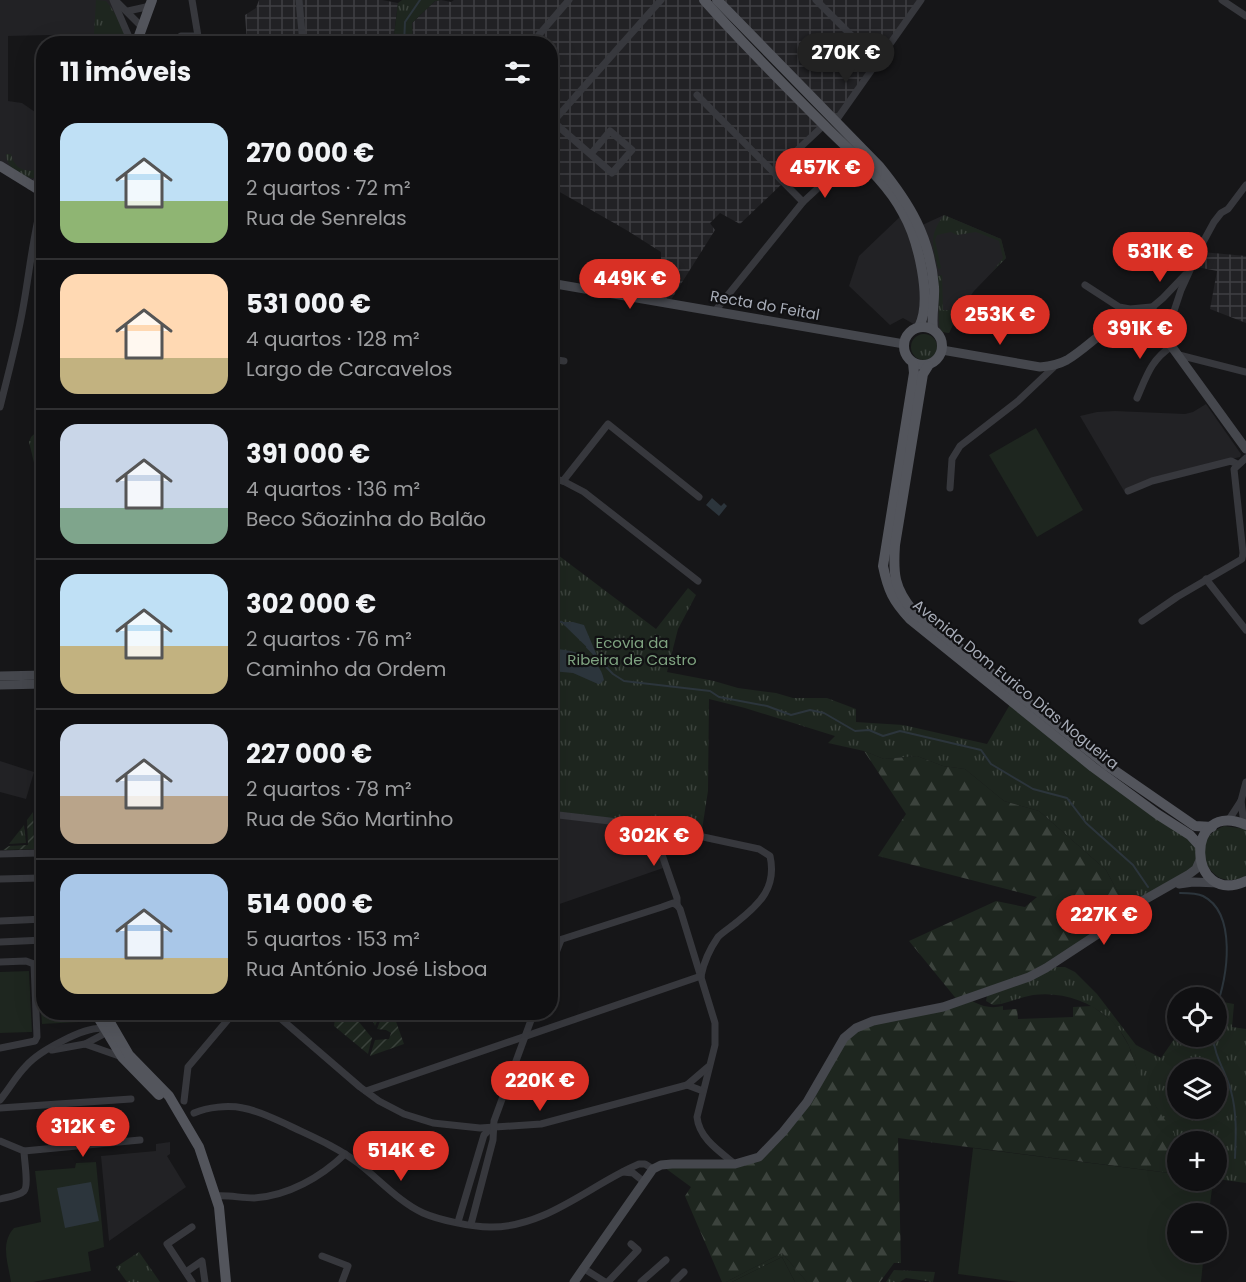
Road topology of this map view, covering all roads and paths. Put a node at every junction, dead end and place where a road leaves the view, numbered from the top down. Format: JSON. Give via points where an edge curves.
{"nodes":[{"id":1,"x":114,"y":0,"type":"edge"},
{"id":2,"x":192,"y":0,"type":"edge"},
{"id":3,"x":299,"y":0,"type":"edge"},
{"id":4,"x":569,"y":0,"type":"edge"},
{"id":5,"x":661,"y":0,"type":"edge"},
{"id":6,"x":704,"y":0,"type":"edge"},
{"id":7,"x":717,"y":0,"type":"edge"},
{"id":8,"x":816,"y":0,"type":"edge"},
{"id":9,"x":921,"y":0,"type":"edge"},
{"id":10,"x":1222,"y":0,"type":"edge"},
{"id":11,"x":152,"y":1,"type":"edge"},
{"id":12,"x":128,"y":11,"type":"junction"},
{"id":13,"x":1246,"y":16,"type":"edge"},
{"id":14,"x":141,"y":26,"type":"junction"},
{"id":15,"x":130,"y":36,"type":"edge"},
{"id":16,"x":137,"y":36,"type":"edge"},
{"id":17,"x":197,"y":36,"type":"edge"},
{"id":18,"x":302,"y":36,"type":"edge"},
{"id":19,"x":538,"y":36,"type":"edge"},
{"id":20,"x":877,"y":61,"type":"junction"},
{"id":21,"x":697,"y":95,"type":"dead end"},
{"id":22,"x":558,"y":113,"type":"edge"},
{"id":23,"x":835,"y":122,"type":"junction"},
{"id":24,"x":824,"y":125,"type":"junction"},
{"id":25,"x":558,"y":127,"type":"edge"},
{"id":26,"x":591,"y":154,"type":"junction"},
{"id":27,"x":0,"y":166,"type":"edge"},
{"id":28,"x":774,"y":172,"type":"junction"},
{"id":29,"x":830,"y":177,"type":"dead end"},
{"id":30,"x":36,"y":182,"type":"edge"},
{"id":31,"x":1246,"y":185,"type":"edge"},
{"id":32,"x":30,"y":186,"type":"junction"},
{"id":33,"x":36,"y":189,"type":"edge"},
{"id":34,"x":803,"y":202,"type":"junction"},
{"id":35,"x":36,"y":230,"type":"edge"},
{"id":36,"x":1193,"y":267,"type":"junction"},
{"id":37,"x":558,"y":284,"type":"edge"},
{"id":38,"x":1085,"y":285,"type":"dead end"},
{"id":39,"x":1151,"y":307,"type":"junction"},
{"id":40,"x":715,"y":311,"type":"junction"},
{"id":41,"x":1136,"y":321,"type":"junction"},
{"id":42,"x":919,"y":327,"type":"junction"},
{"id":43,"x":933,"y":329,"type":"junction"},
{"id":44,"x":904,"y":344,"type":"junction"},
{"id":45,"x":1172,"y":346,"type":"junction"},
{"id":46,"x":942,"y":350,"type":"junction"},
{"id":47,"x":1179,"y":355,"type":"junction"},
{"id":48,"x":558,"y":360,"type":"edge"},
{"id":49,"x":564,"y":361,"type":"dead end"},
{"id":50,"x":913,"y":363,"type":"junction"},
{"id":51,"x":1056,"y":365,"type":"junction"},
{"id":52,"x":928,"y":366,"type":"junction"},
{"id":53,"x":1246,"y":372,"type":"edge"},
{"id":54,"x":2,"y":393,"type":"edge"},
{"id":55,"x":1137,"y":398,"type":"dead end"},
{"id":56,"x":0,"y":407,"type":"edge"},
{"id":57,"x":1246,"y":449,"type":"edge"},
{"id":58,"x":1246,"y":458,"type":"edge"},
{"id":59,"x":1237,"y":464,"type":"junction"},
{"id":60,"x":558,"y":480,"type":"edge"},
{"id":61,"x":563,"y":481,"type":"junction"},
{"id":62,"x":950,"y":488,"type":"dead end"},
{"id":63,"x":1128,"y":491,"type":"dead end"},
{"id":64,"x":699,"y":497,"type":"dead end"},
{"id":65,"x":1206,"y":579,"type":"junction"},
{"id":66,"x":698,"y":581,"type":"dead end"},
{"id":67,"x":1142,"y":621,"type":"dead end"},
{"id":68,"x":1246,"y":630,"type":"edge"},
{"id":69,"x":36,"y":675,"type":"edge"},
{"id":70,"x":0,"y":676,"type":"edge"},
{"id":71,"x":36,"y":684,"type":"edge"},
{"id":72,"x":0,"y":685,"type":"edge"},
{"id":73,"x":1246,"y":782,"type":"edge"},
{"id":74,"x":1241,"y":801,"type":"junction"},
{"id":75,"x":558,"y":814,"type":"edge"},
{"id":76,"x":1228,"y":821,"type":"junction"},
{"id":77,"x":1245,"y":825,"type":"edge"},
{"id":78,"x":652,"y":826,"type":"junction"},
{"id":79,"x":1212,"y":827,"type":"junction"},
{"id":80,"x":1200,"y":846,"type":"junction"},
{"id":81,"x":36,"y":853,"type":"edge"},
{"id":82,"x":0,"y":854,"type":"edge"},
{"id":83,"x":1200,"y":860,"type":"junction"},
{"id":84,"x":36,"y":878,"type":"edge"},
{"id":85,"x":0,"y":879,"type":"edge"},
{"id":86,"x":1246,"y":880,"type":"edge"},
{"id":87,"x":1221,"y":883,"type":"junction"},
{"id":88,"x":1174,"y":885,"type":"junction"},
{"id":89,"x":677,"y":905,"type":"junction"},
{"id":90,"x":36,"y":919,"type":"edge"},
{"id":91,"x":0,"y":921,"type":"edge"},
{"id":92,"x":36,"y":940,"type":"edge"},
{"id":93,"x":561,"y":940,"type":"junction"},
{"id":94,"x":558,"y":941,"type":"edge"},
{"id":95,"x":0,"y":942,"type":"edge"},
{"id":96,"x":558,"y":948,"type":"edge"},
{"id":97,"x":0,"y":962,"type":"edge"},
{"id":98,"x":34,"y":964,"type":"joint"},
{"id":99,"x":701,"y":976,"type":"junction"},
{"id":100,"x":36,"y":1013,"type":"edge"},
{"id":101,"x":36,"y":1020,"type":"edge"},
{"id":102,"x":92,"y":1020,"type":"edge"},
{"id":103,"x":105,"y":1020,"type":"edge"},
{"id":104,"x":228,"y":1020,"type":"edge"},
{"id":105,"x":282,"y":1020,"type":"edge"},
{"id":106,"x":531,"y":1020,"type":"edge"},
{"id":107,"x":88,"y":1029,"type":"junction"},
{"id":108,"x":526,"y":1036,"type":"junction"},
{"id":109,"x":85,"y":1044,"type":"junction"},
{"id":110,"x":0,"y":1048,"type":"edge"},
{"id":111,"x":43,"y":1052,"type":"junction"},
{"id":112,"x":126,"y":1056,"type":"junction"},
{"id":113,"x":710,"y":1065,"type":"junction"},
{"id":114,"x":687,"y":1085,"type":"junction"},
{"id":115,"x":366,"y":1091,"type":"junction"},
{"id":116,"x":703,"y":1091,"type":"junction"},
{"id":117,"x":132,"y":1099,"type":"dead end"},
{"id":118,"x":0,"y":1100,"type":"edge"},
{"id":119,"x":180,"y":1105,"type":"junction"},
{"id":120,"x":0,"y":1108,"type":"edge"},
{"id":121,"x":194,"y":1113,"type":"junction"},
{"id":122,"x":186,"y":1123,"type":"junction"},
{"id":123,"x":492,"y":1127,"type":"junction"},
{"id":124,"x":140,"y":1140,"type":"dead end"},
{"id":125,"x":0,"y":1141,"type":"edge"},
{"id":126,"x":24,"y":1151,"type":"junction"},
{"id":127,"x":345,"y":1154,"type":"junction"},
{"id":128,"x":735,"y":1164,"type":"junction"},
{"id":129,"x":653,"y":1169,"type":"junction"},
{"id":130,"x":623,"y":1172,"type":"junction"},
{"id":131,"x":643,"y":1181,"type":"junction"},
{"id":132,"x":216,"y":1196,"type":"junction"},
{"id":133,"x":0,"y":1199,"type":"edge"},
{"id":134,"x":458,"y":1222,"type":"junction"},
{"id":135,"x":471,"y":1224,"type":"junction"},
{"id":136,"x":192,"y":1227,"type":"dead end"},
{"id":137,"x":631,"y":1244,"type":"dead end"},
{"id":138,"x":322,"y":1256,"type":"dead end"},
{"id":139,"x":666,"y":1260,"type":"dead end"},
{"id":140,"x":583,"y":1268,"type":"junction"},
{"id":141,"x":186,"y":1272,"type":"junction"},
{"id":142,"x":684,"y":1272,"type":"dead end"},
{"id":143,"x":192,"y":1282,"type":"edge"},
{"id":144,"x":205,"y":1282,"type":"edge"},
{"id":145,"x":226,"y":1282,"type":"edge"},
{"id":146,"x":342,"y":1282,"type":"edge"},
{"id":147,"x":574,"y":1282,"type":"edge"},
{"id":148,"x":607,"y":1282,"type":"edge"},
{"id":149,"x":641,"y":1282,"type":"edge"},
{"id":150,"x":674,"y":1282,"type":"edge"}],
"edges":[{"from":1,"to":12,"type":"street"},
{"from":1,"to":15,"type":"street"},
{"from":2,"to":17,"type":"street"},
{"from":3,"to":18,"type":"street"},
{"from":4,"to":19,"type":"street"},
{"from":5,"to":22,"type":"street"},
{"from":6,"to":24,"type":"main road"},
{"from":7,"to":23,"type":"main road"},
{"from":8,"to":20,"type":"street"},
{"from":9,"to":20,"type":"street"},
{"from":10,"to":13,"type":"street"},
{"from":11,"to":12,"type":"street","via":[[146,7]]},
{"from":11,"to":14,"type":"main road"},
{"from":12,"to":14,"type":"street"},
{"from":14,"to":16,"type":"main road"},
{"from":20,"to":23,"type":"street"},
{"from":21,"to":28,"type":"street"},
{"from":23,"to":43,"type":"main road","via":[[902,194],[920,226],[932,273]]},
{"from":24,"to":28,"type":"street"},
{"from":24,"to":42,"type":"main road","via":[[887,187],[904,213],[924,279],[923,320]]},
{"from":25,"to":26,"type":"street"},
{"from":26,"to":26,"type":"street","via":[[612,173],[632,150],[610,131]]},
{"from":27,"to":32,"type":"main road"},
{"from":28,"to":34,"type":"street"},
{"from":29,"to":34,"type":"street"},
{"from":30,"to":32,"type":"street"},
{"from":31,"to":36,"type":"street","via":[[1214,222]]},
{"from":32,"to":33,"type":"main road"},
{"from":34,"to":40,"type":"street"},
{"from":35,"to":54,"type":"street","via":[[23,308]]},
{"from":36,"to":39,"type":"street"},
{"from":36,"to":39,"type":"street","via":[[1172,317],[1161,320]]},
{"from":37,"to":40,"type":"street","name":"Recta do Feital"},
{"from":38,"to":39,"type":"street","via":[[1119,307]]},
{"from":39,"to":41,"type":"street"},
{"from":40,"to":44,"type":"street","name":"Recta do Feital"},
{"from":41,"to":45,"type":"street","via":[[1153,327]]},
{"from":41,"to":51,"type":"street","via":[[1120,322],[1107,329]]},
{"from":42,"to":43,"type":"main road"},
{"from":42,"to":44,"type":"main road","via":[[909,333]]},
{"from":43,"to":46,"type":"main road","via":[[941,338]]},
{"from":44,"to":50,"type":"main road"},
{"from":45,"to":47,"type":"street"},
{"from":45,"to":55,"type":"street","via":[[1152,364]]},
{"from":46,"to":51,"type":"street","via":[[1040,367]]},
{"from":46,"to":52,"type":"main road","via":[[938,360]]},
{"from":47,"to":53,"type":"street"},
{"from":47,"to":57,"type":"street"},
{"from":48,"to":49,"type":"street"},
{"from":50,"to":52,"type":"main road"},
{"from":50,"to":80,"type":"main road","name":"Avenida Dom Eurico Dias Nogueira","via":[[915,373],[883,566],[895,603],[1093,767]]},
{"from":51,"to":62,"type":"street","via":[[1018,401],[960,446],[952,459]]},
{"from":52,"to":79,"type":"main road","name":"Avenida Dom Eurico Dias Nogueira","via":[[923,374],[895,544],[893,568],[903,598],[913,611],[1108,766],[1195,826]]},
{"from":54,"to":56,"type":"street"},
{"from":58,"to":59,"type":"street"},
{"from":59,"to":63,"type":"street","via":[[1231,461]]},
{"from":59,"to":65,"type":"street","via":[[1234,469],[1242,559]]},
{"from":60,"to":61,"type":"street"},
{"from":61,"to":64,"type":"street","via":[[608,424]]},
{"from":61,"to":66,"type":"street","via":[[600,503]]},
{"from":65,"to":67,"type":"street"},
{"from":65,"to":68,"type":"street"},
{"from":69,"to":70,"type":"street"},
{"from":71,"to":72,"type":"street"},
{"from":73,"to":74,"type":"street"},
{"from":74,"to":76,"type":"street"},
{"from":74,"to":77,"type":"street"},
{"from":75,"to":78,"type":"street"},
{"from":76,"to":77,"type":"main road"},
{"from":76,"to":79,"type":"main road"},
{"from":78,"to":89,"type":"street"},
{"from":78,"to":99,"type":"street","via":[[759,849],[770,856],[774,872],[766,892],[753,910],[719,936],[704,959]]},
{"from":79,"to":80,"type":"main road"},
{"from":80,"to":83,"type":"main road"},
{"from":81,"to":82,"type":"street"},
{"from":83,"to":87,"type":"main road","via":[[1207,874]]},
{"from":83,"to":88,"type":"street","via":[[1196,869]]},
{"from":84,"to":85,"type":"street"},
{"from":86,"to":87,"type":"main road","via":[[1232,885]]},
{"from":87,"to":88,"type":"street"},
{"from":88,"to":128,"type":"street","via":[[1137,904],[1104,930],[1029,977],[943,1007],[856,1028],[844,1038],[807,1102],[783,1132],[759,1156]]},
{"from":89,"to":93,"type":"street","via":[[673,903]]},
{"from":89,"to":99,"type":"street"},
{"from":90,"to":91,"type":"street"},
{"from":92,"to":95,"type":"street"},
{"from":93,"to":94,"type":"street"},
{"from":93,"to":96,"type":"street"},
{"from":97,"to":98,"type":"street"},
{"from":98,"to":100,"type":"street"},
{"from":99,"to":108,"type":"street"},
{"from":99,"to":113,"type":"street","via":[[715,1023]]},
{"from":101,"to":110,"type":"street","via":[[36,1041]]},
{"from":102,"to":107,"type":"street"},
{"from":103,"to":107,"type":"street"},
{"from":103,"to":109,"type":"street","via":[[102,1035]]},
{"from":103,"to":112,"type":"main road"},
{"from":104,"to":119,"type":"street","via":[[188,1067]]},
{"from":105,"to":115,"type":"street"},
{"from":106,"to":108,"type":"street"},
{"from":107,"to":111,"type":"street"},
{"from":108,"to":115,"type":"street"},
{"from":108,"to":123,"type":"street"},
{"from":109,"to":111,"type":"street"},
{"from":109,"to":112,"type":"street"},
{"from":111,"to":118,"type":"street","via":[[27,1064]]},
{"from":112,"to":119,"type":"main road"},
{"from":113,"to":114,"type":"street"},
{"from":113,"to":116,"type":"street"},
{"from":114,"to":116,"type":"street"},
{"from":114,"to":123,"type":"street","via":[[541,1124]]},
{"from":115,"to":123,"type":"street","via":[[404,1114],[432,1123]]},
{"from":116,"to":128,"type":"street","via":[[698,1126],[705,1138]]},
{"from":117,"to":120,"type":"street"},
{"from":119,"to":121,"type":"street"},
{"from":119,"to":122,"type":"main road"},
{"from":121,"to":122,"type":"street"},
{"from":121,"to":127,"type":"street","via":[[219,1107],[253,1110]]},
{"from":122,"to":132,"type":"main road"},
{"from":123,"to":134,"type":"street","via":[[484,1135]]},
{"from":123,"to":135,"type":"street","via":[[493,1140]]},
{"from":124,"to":126,"type":"street"},
{"from":125,"to":126,"type":"street"},
{"from":126,"to":133,"type":"street","via":[[27,1186],[24,1191]]},
{"from":127,"to":132,"type":"street","via":[[328,1171],[287,1192],[254,1198]]},
{"from":127,"to":134,"type":"street","via":[[423,1212]]},
{"from":128,"to":129,"type":"street","via":[[672,1164]]},
{"from":129,"to":130,"type":"street","via":[[639,1164]]},
{"from":129,"to":131,"type":"street"},
{"from":130,"to":131,"type":"street","via":[[633,1173]]},
{"from":130,"to":135,"type":"street","via":[[574,1200],[518,1224]]},
{"from":131,"to":140,"type":"street"},
{"from":132,"to":145,"type":"main road"},
{"from":134,"to":135,"type":"street"},
{"from":136,"to":141,"type":"street","via":[[167,1244]]},
{"from":137,"to":148,"type":"street","via":[[638,1250]]},
{"from":138,"to":146,"type":"street","via":[[348,1266]]},
{"from":139,"to":149,"type":"street"},
{"from":140,"to":147,"type":"street"},
{"from":140,"to":148,"type":"street"},
{"from":141,"to":143,"type":"street"},
{"from":141,"to":144,"type":"street","via":[[202,1261]]},
{"from":142,"to":150,"type":"street"}]}
